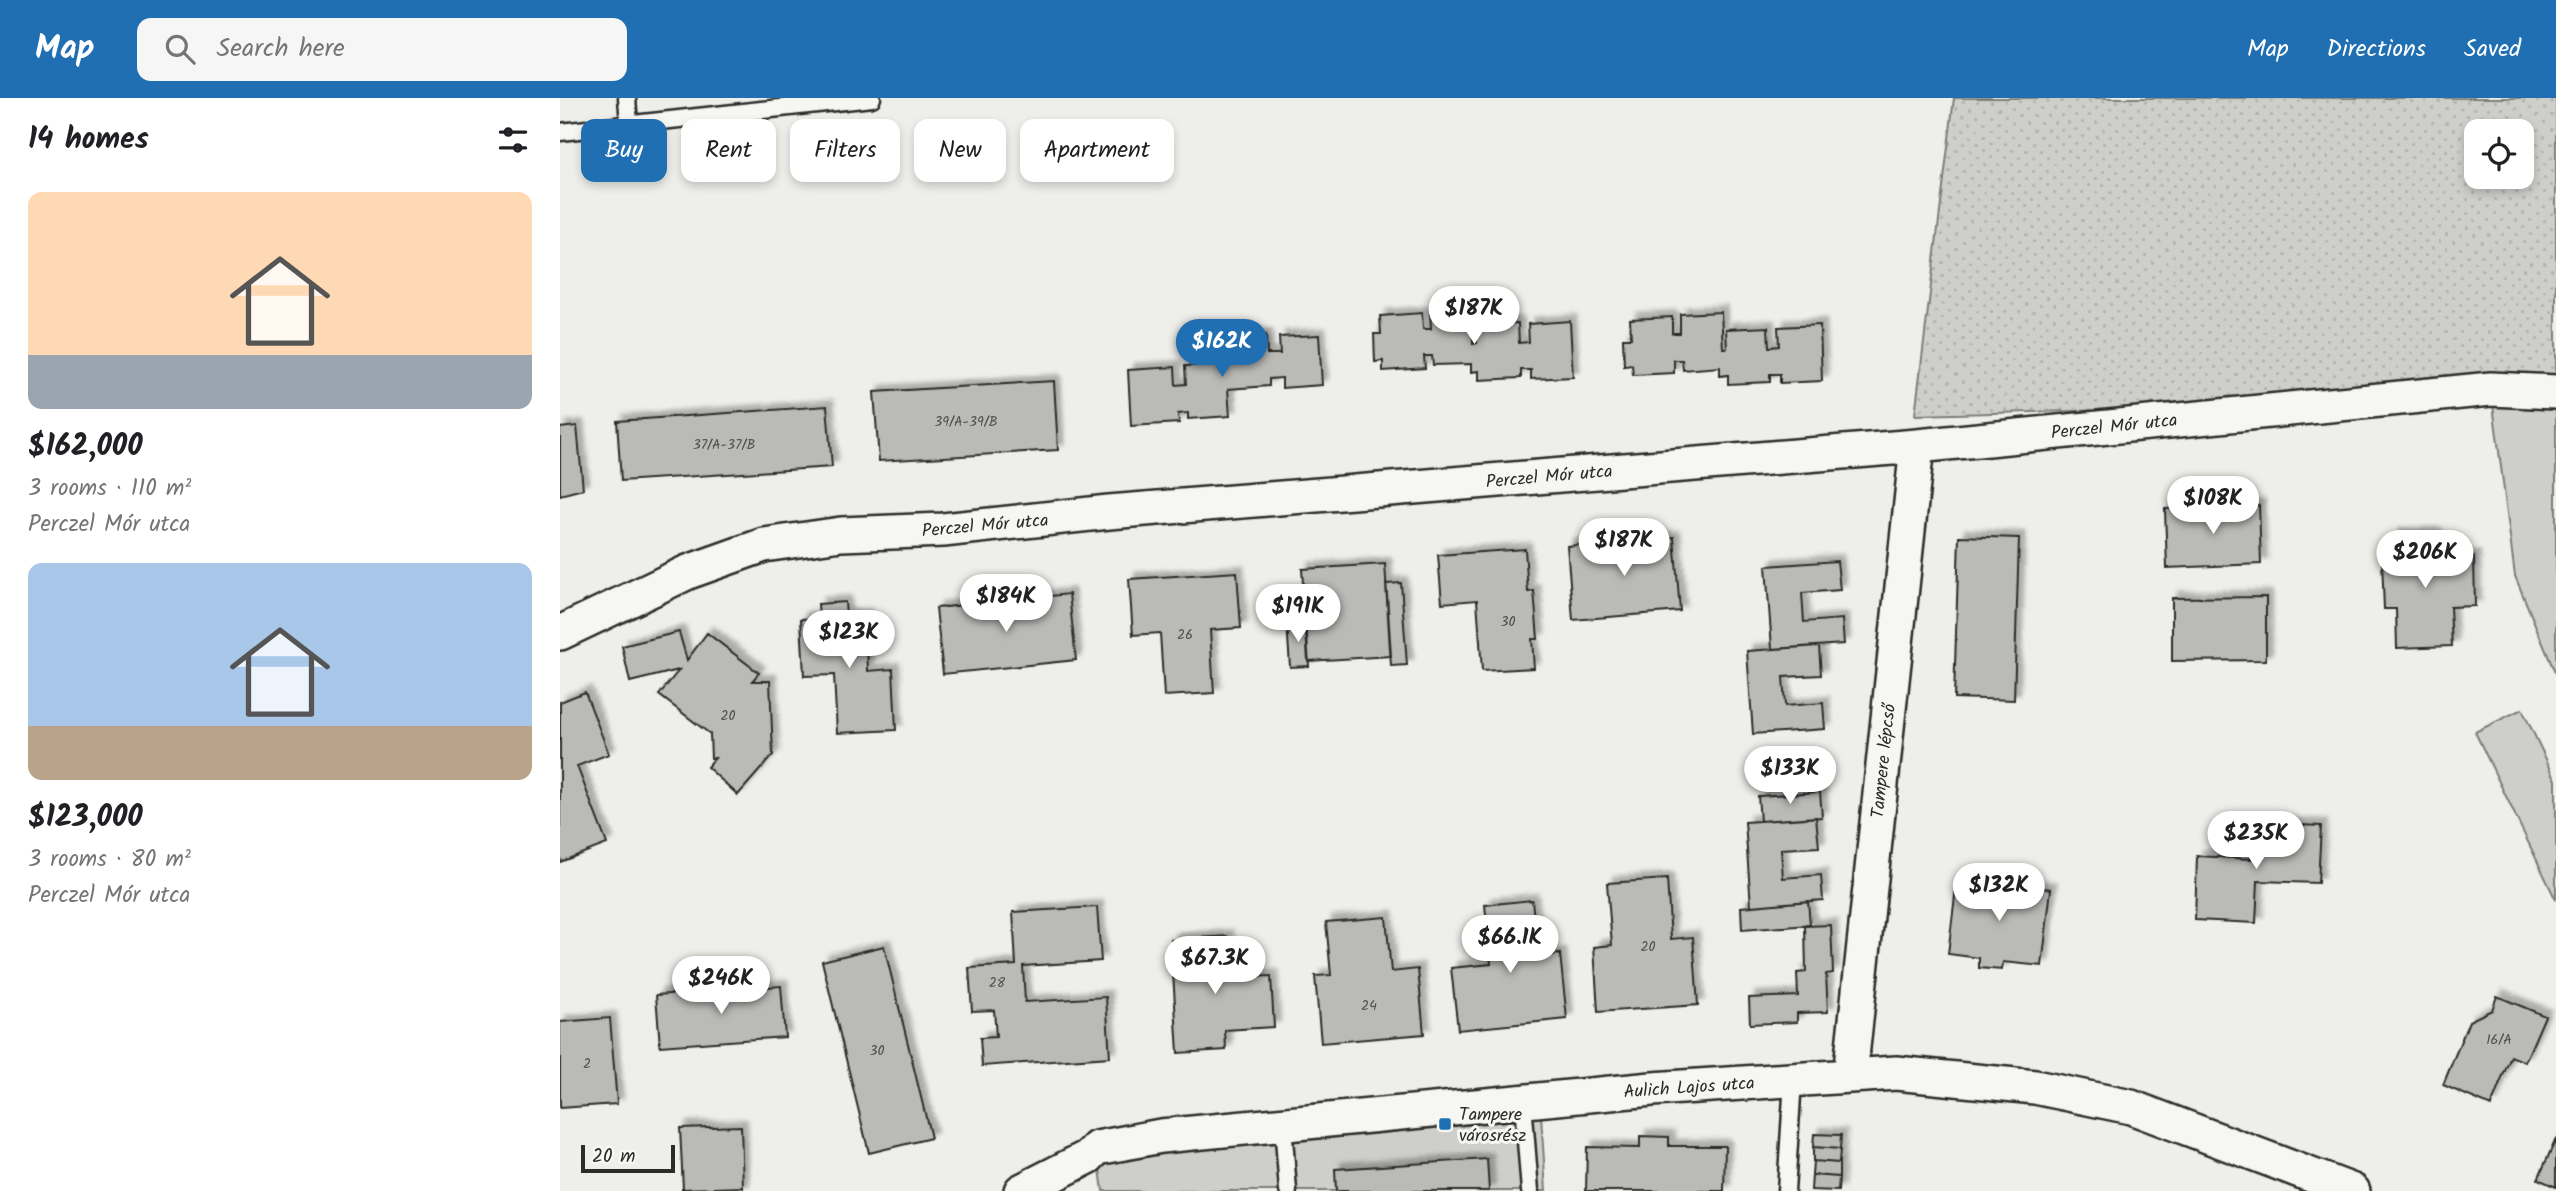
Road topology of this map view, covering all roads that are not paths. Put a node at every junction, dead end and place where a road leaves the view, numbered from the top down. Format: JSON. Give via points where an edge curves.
{"nodes":[{"id":1,"x":627,"y":98,"type":"edge"},
{"id":2,"x":872,"y":98,"type":"edge"},
{"id":3,"x":629,"y":119,"type":"edge"},
{"id":4,"x":667,"y":120,"type":"edge"},
{"id":5,"x":581,"y":130,"type":"edge"},
{"id":6,"x":560,"y":132,"type":"edge"},
{"id":7,"x":2556,"y":393,"type":"edge"},
{"id":8,"x":1917,"y":446,"type":"junction"},
{"id":9,"x":560,"y":633,"type":"edge"},
{"id":10,"x":1850,"y":1076,"type":"junction"},
{"id":11,"x":1793,"y":1080,"type":"junction"},
{"id":12,"x":1523,"y":1103,"type":"junction"},
{"id":13,"x":1283,"y":1124,"type":"junction"},
{"id":14,"x":1021,"y":1191,"type":"edge"},
{"id":15,"x":1288,"y":1191,"type":"edge"},
{"id":16,"x":1530,"y":1191,"type":"edge"},
{"id":17,"x":1786,"y":1191,"type":"edge"},
{"id":18,"x":2353,"y":1191,"type":"edge"}],
"edges":[{"from":1,"to":3,"type":"lane"},
{"from":2,"to":4,"type":"lane"},
{"from":5,"to":6,"type":"lane"},
{"from":7,"to":8,"type":"street","name":"Perczel Mór utca","via":[[2491,389]]},
{"from":8,"to":9,"type":"street","name":"Perczel Mór utca","via":[[1109,512],[943,530],[841,534],[764,545],[688,572]]},
{"from":8,"to":10,"type":"street","name":"Tampere lépcső"},
{"from":10,"to":11,"type":"street","name":"Aulich Lajos utca"},
{"from":10,"to":18,"type":"street","name":"Aulich Lajos utca","via":[[1896,1073],[1975,1078],[2131,1107]]},
{"from":11,"to":12,"type":"street","name":"Aulich Lajos utca"},
{"from":11,"to":17,"type":"lane"},
{"from":12,"to":13,"type":"street","name":"Aulich Lajos utca"},
{"from":12,"to":16,"type":"lane"},
{"from":13,"to":14,"type":"street","name":"Aulich Lajos utca","via":[[1161,1136],[1097,1148]]},
{"from":13,"to":15,"type":"lane"}]}
